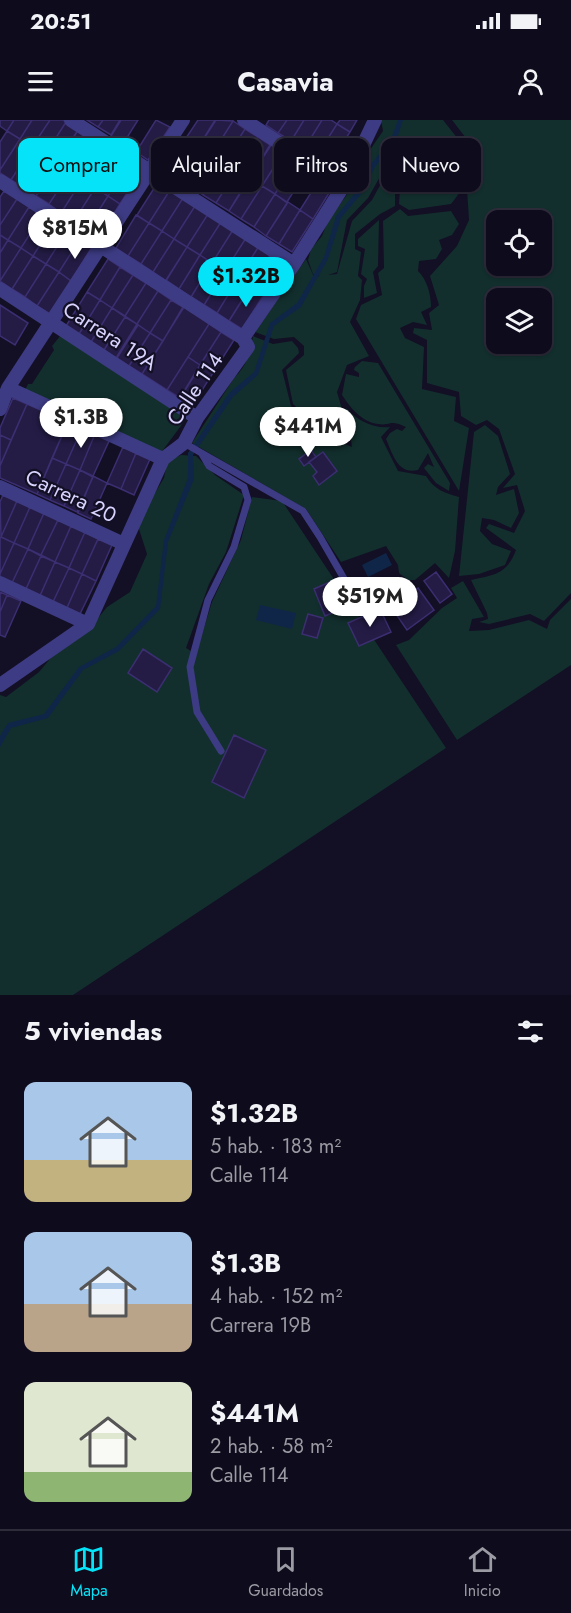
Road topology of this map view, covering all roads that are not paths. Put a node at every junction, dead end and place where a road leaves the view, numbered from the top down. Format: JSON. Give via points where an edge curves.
{"nodes":[{"id":1,"x":71,"y":120,"type":"edge"},
{"id":2,"x":183,"y":120,"type":"edge"},
{"id":3,"x":244,"y":120,"type":"edge"},
{"id":4,"x":375,"y":120,"type":"edge"},
{"id":5,"x":366,"y":138,"type":"edge"},
{"id":6,"x":274,"y":140,"type":"edge"},
{"id":7,"x":150,"y":171,"type":"junction"},
{"id":8,"x":0,"y":181,"type":"edge"},
{"id":9,"x":340,"y":192,"type":"edge"},
{"id":10,"x":101,"y":246,"type":"junction"},
{"id":11,"x":294,"y":264,"type":"junction"},
{"id":12,"x":0,"y":289,"type":"edge"},
{"id":13,"x":51,"y":322,"type":"junction"},
{"id":14,"x":243,"y":338,"type":"junction"},
{"id":15,"x":8,"y":388,"type":"junction"},
{"id":16,"x":0,"y":409,"type":"edge"},
{"id":17,"x":197,"y":418,"type":"junction"},
{"id":18,"x":184,"y":443,"type":"junction"},
{"id":19,"x":202,"y":454,"type":"junction"},
{"id":20,"x":163,"y":459,"type":"junction"},
{"id":21,"x":0,"y":487,"type":"edge"},
{"id":22,"x":124,"y":544,"type":"junction"},
{"id":23,"x":0,"y":584,"type":"edge"},
{"id":24,"x":364,"y":615,"type":"dead end"},
{"id":25,"x":88,"y":624,"type":"junction"},
{"id":26,"x":0,"y":685,"type":"edge"},
{"id":27,"x":221,"y":751,"type":"dead end"}],
"edges":[{"from":1,"to":7,"type":"street"},
{"from":2,"to":7,"type":"street"},
{"from":3,"to":6,"type":"street"},
{"from":4,"to":5,"type":"street","name":"Calle 114"},
{"from":7,"to":10,"type":"street"},
{"from":7,"to":11,"type":"street"},
{"from":8,"to":10,"type":"street"},
{"from":9,"to":11,"type":"street","name":"Calle 114"},
{"from":10,"to":13,"type":"street"},
{"from":10,"to":14,"type":"street"},
{"from":11,"to":14,"type":"street","name":"Calle 114"},
{"from":12,"to":13,"type":"street","name":"Carrera 19A"},
{"from":13,"to":15,"type":"street"},
{"from":13,"to":17,"type":"street","name":"Carrera 19A"},
{"from":14,"to":17,"type":"street","name":"Calle 114","via":[[248,347]]},
{"from":15,"to":16,"type":"street"},
{"from":15,"to":20,"type":"street"},
{"from":17,"to":18,"type":"street","name":"Calle 114"},
{"from":18,"to":19,"type":"lane"},
{"from":18,"to":20,"type":"street","name":"Calle 114"},
{"from":19,"to":24,"type":"lane","via":[[303,511]]},
{"from":19,"to":27,"type":"lane","via":[[209,466],[244,487],[248,500],[234,547],[208,600],[190,667],[197,712]]},
{"from":20,"to":22,"type":"street","name":"Calle 114"},
{"from":21,"to":22,"type":"street","name":"Carrera 20"},
{"from":22,"to":25,"type":"street","name":"Calle 114"},
{"from":23,"to":25,"type":"street"},
{"from":25,"to":26,"type":"street"}]}
